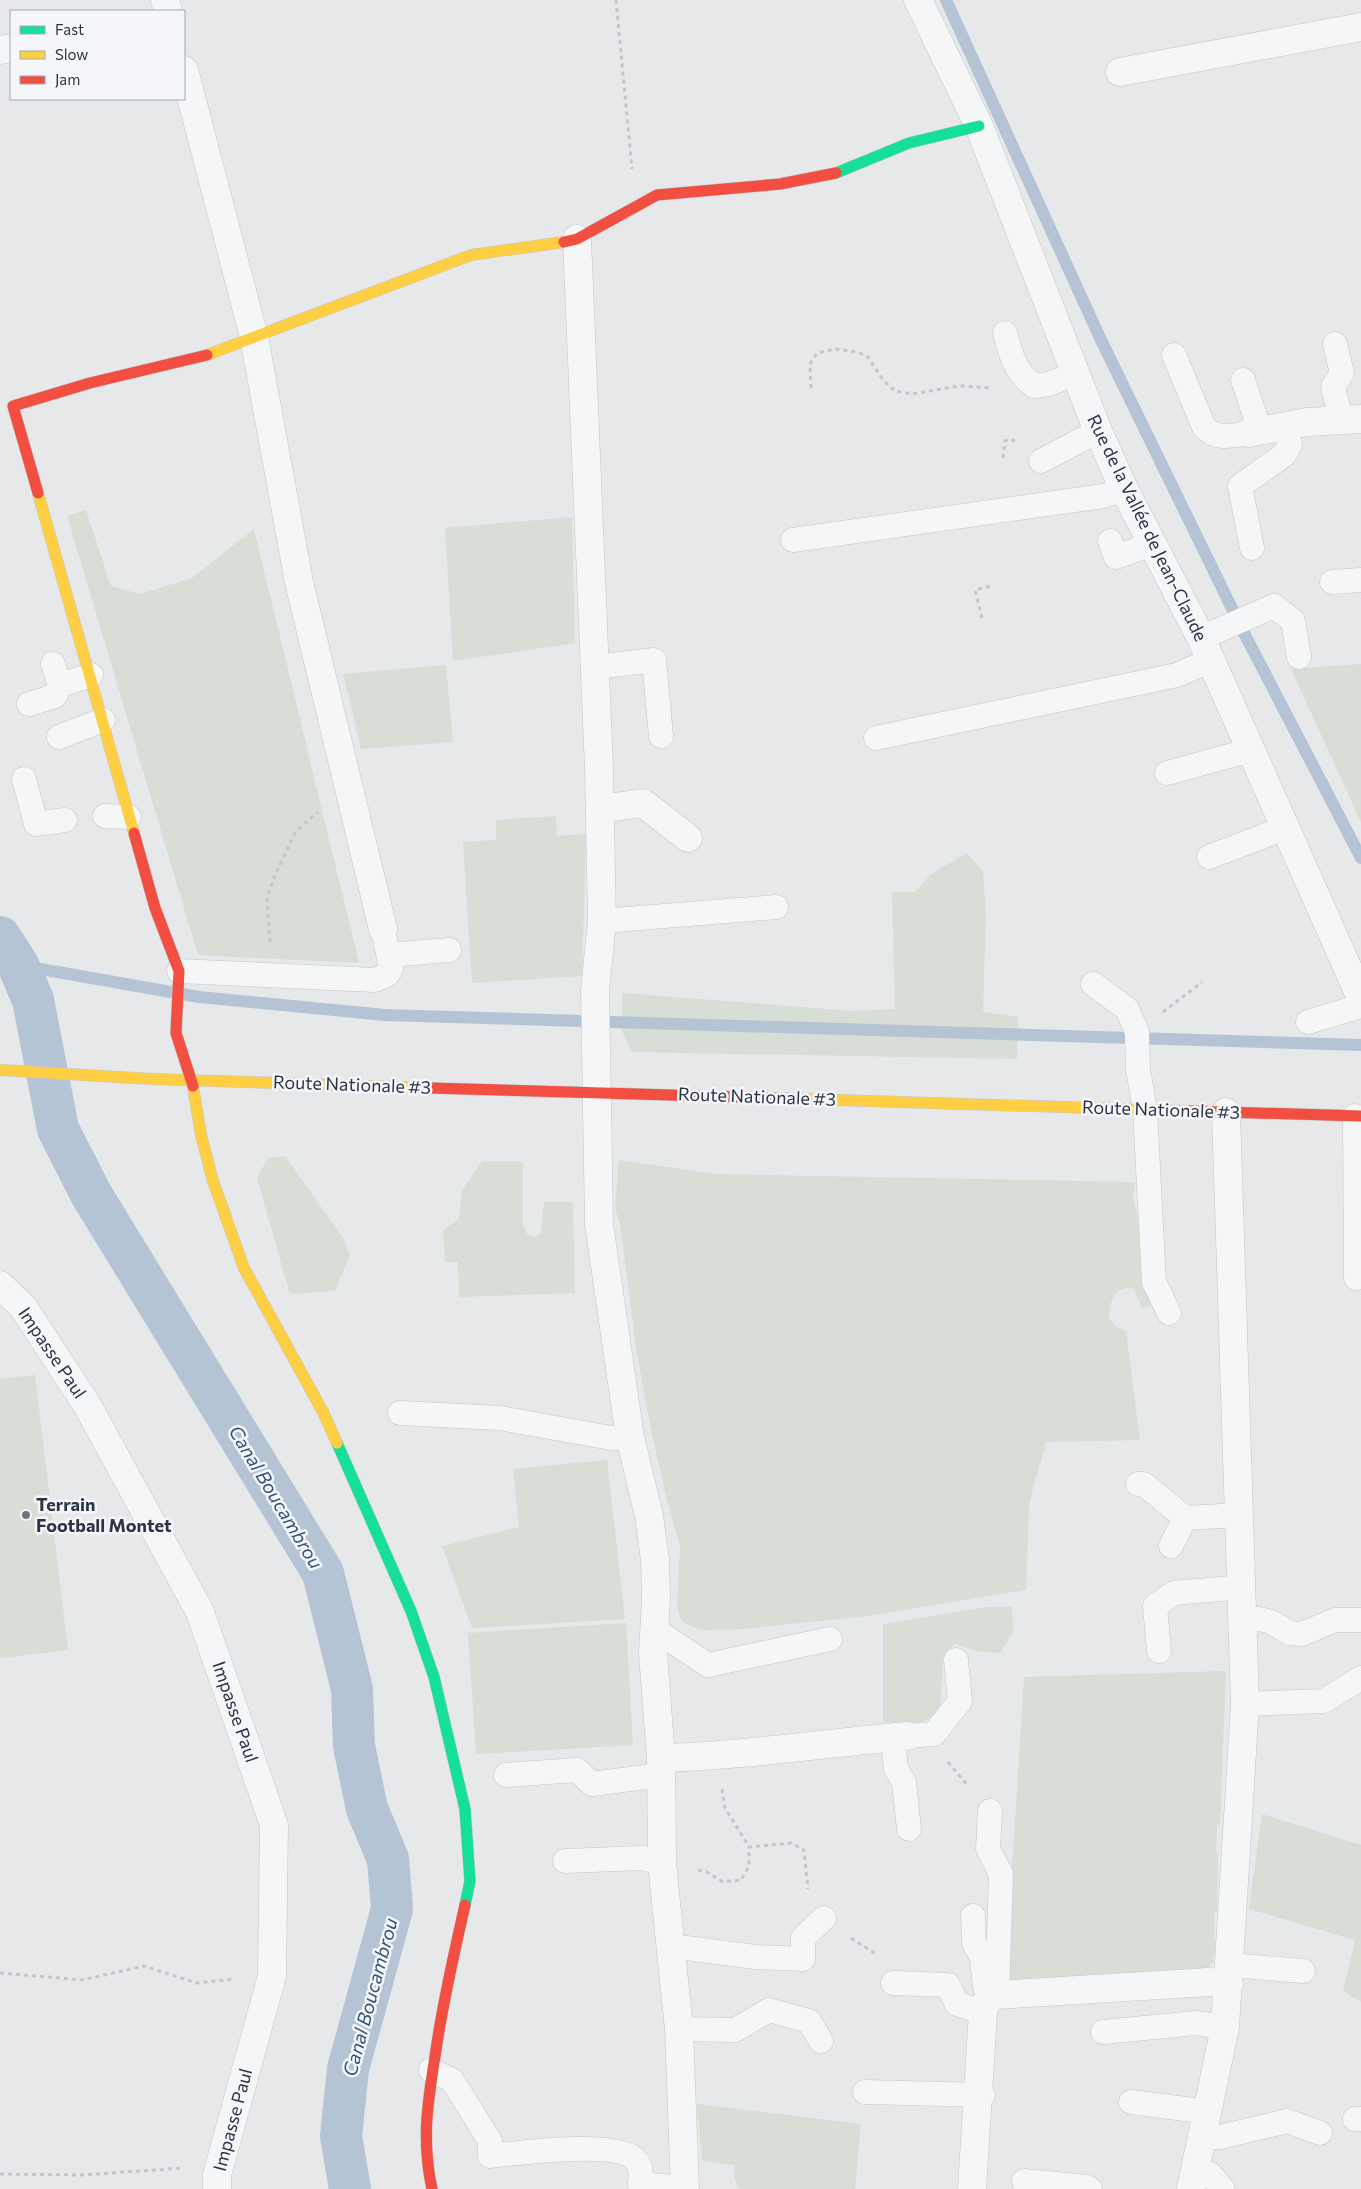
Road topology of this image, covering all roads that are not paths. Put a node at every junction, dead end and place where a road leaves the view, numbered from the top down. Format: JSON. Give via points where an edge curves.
{"nodes":[{"id":1,"x":918,"y":0,"type":"edge"},
{"id":2,"x":1361,"y":27,"type":"edge"},
{"id":3,"x":1120,"y":72,"type":"dead end"},
{"id":4,"x":185,"y":74,"type":"edge"},
{"id":5,"x":980,"y":126,"type":"junction"},
{"id":6,"x":577,"y":239,"type":"junction"},
{"id":7,"x":1005,"y":333,"type":"dead end"},
{"id":8,"x":254,"y":337,"type":"junction"},
{"id":9,"x":1335,"y":344,"type":"dead end"},
{"id":10,"x":1174,"y":356,"type":"dead end"},
{"id":11,"x":1076,"y":373,"type":"junction"},
{"id":12,"x":1243,"y":380,"type":"dead end"},
{"id":13,"x":1351,"y":420,"type":"edge"},
{"id":14,"x":1287,"y":426,"type":"junction"},
{"id":15,"x":1098,"y":431,"type":"junction"},
{"id":16,"x":1254,"y":432,"type":"junction"},
{"id":17,"x":1041,"y":461,"type":"dead end"},
{"id":18,"x":1124,"y":489,"type":"junction"},
{"id":19,"x":793,"y":540,"type":"dead end"},
{"id":20,"x":1110,"y":541,"type":"dead end"},
{"id":21,"x":1152,"y":544,"type":"junction"},
{"id":22,"x":1252,"y":548,"type":"dead end"},
{"id":23,"x":1361,"y":580,"type":"edge"},
{"id":24,"x":1332,"y":582,"type":"dead end"},
{"id":25,"x":1210,"y":642,"type":"junction"},
{"id":26,"x":1299,"y":657,"type":"dead end"},
{"id":27,"x":595,"y":667,"type":"junction"},
{"id":28,"x":90,"y":675,"type":"junction"},
{"id":29,"x":29,"y":704,"type":"dead end"},
{"id":30,"x":103,"y":720,"type":"junction"},
{"id":31,"x":662,"y":736,"type":"dead end"},
{"id":32,"x":59,"y":737,"type":"dead end"},
{"id":33,"x":876,"y":738,"type":"dead end"},
{"id":34,"x":1251,"y":750,"type":"junction"},
{"id":35,"x":1167,"y":773,"type":"dead end"},
{"id":36,"x":24,"y":779,"type":"dead end"},
{"id":37,"x":600,"y":810,"type":"junction"},
{"id":38,"x":105,"y":816,"type":"dead end"},
{"id":39,"x":129,"y":817,"type":"junction"},
{"id":40,"x":65,"y":820,"type":"dead end"},
{"id":41,"x":1286,"y":828,"type":"junction"},
{"id":42,"x":688,"y":838,"type":"dead end"},
{"id":43,"x":1209,"y":857,"type":"dead end"},
{"id":44,"x":776,"y":907,"type":"dead end"},
{"id":45,"x":602,"y":921,"type":"junction"},
{"id":46,"x":383,"y":929,"type":"joint"},
{"id":47,"x":449,"y":950,"type":"dead end"},
{"id":48,"x":389,"y":956,"type":"junction"},
{"id":49,"x":180,"y":971,"type":"junction"},
{"id":50,"x":1094,"y":984,"type":"dead end"},
{"id":51,"x":1361,"y":998,"type":"edge"},
{"id":52,"x":1361,"y":1006,"type":"edge"},
{"id":53,"x":1308,"y":1022,"type":"dead end"},
{"id":54,"x":0,"y":1070,"type":"edge"},
{"id":55,"x":192,"y":1080,"type":"junction"},
{"id":56,"x":597,"y":1092,"type":"junction"},
{"id":57,"x":1145,"y":1110,"type":"junction"},
{"id":58,"x":1226,"y":1112,"type":"junction"},
{"id":59,"x":1358,"y":1116,"type":"edge"},
{"id":60,"x":1356,"y":1278,"type":"dead end"},
{"id":61,"x":0,"y":1285,"type":"edge"},
{"id":62,"x":1169,"y":1313,"type":"dead end"},
{"id":63,"x":400,"y":1413,"type":"dead end"},
{"id":64,"x":630,"y":1438,"type":"junction"},
{"id":65,"x":1138,"y":1484,"type":"dead end"},
{"id":66,"x":1240,"y":1515,"type":"junction"},
{"id":67,"x":1185,"y":1518,"type":"junction"},
{"id":68,"x":1171,"y":1546,"type":"dead end"},
{"id":69,"x":1242,"y":1588,"type":"junction"},
{"id":70,"x":1244,"y":1620,"type":"junction"},
{"id":71,"x":1361,"y":1620,"type":"edge"},
{"id":72,"x":655,"y":1630,"type":"junction"},
{"id":73,"x":830,"y":1639,"type":"dead end"},
{"id":74,"x":1159,"y":1651,"type":"dead end"},
{"id":75,"x":956,"y":1660,"type":"dead end"},
{"id":76,"x":1361,"y":1678,"type":"edge"},
{"id":77,"x":1245,"y":1704,"type":"junction"},
{"id":78,"x":900,"y":1736,"type":"junction"},
{"id":79,"x":660,"y":1767,"type":"junction"},
{"id":80,"x":506,"y":1775,"type":"dead end"},
{"id":81,"x":990,"y":1811,"type":"road end"},
{"id":82,"x":909,"y":1829,"type":"dead end"},
{"id":83,"x":565,"y":1860,"type":"dead end"},
{"id":84,"x":662,"y":1863,"type":"junction"},
{"id":85,"x":973,"y":1916,"type":"dead end"},
{"id":86,"x":824,"y":1918,"type":"road end"},
{"id":87,"x":671,"y":1946,"type":"junction"},
{"id":88,"x":1303,"y":1971,"type":"dead end"},
{"id":89,"x":1229,"y":1974,"type":"junction"},
{"id":90,"x":893,"y":1983,"type":"road end"},
{"id":91,"x":990,"y":2002,"type":"junction"},
{"id":92,"x":1225,"y":2027,"type":"junction"},
{"id":93,"x":679,"y":2029,"type":"junction"},
{"id":94,"x":1103,"y":2032,"type":"dead end"},
{"id":95,"x":820,"y":2042,"type":"dead end"},
{"id":96,"x":431,"y":2070,"type":"junction"},
{"id":97,"x":865,"y":2092,"type":"dead end"},
{"id":98,"x":980,"y":2095,"type":"junction"},
{"id":99,"x":1131,"y":2102,"type":"dead end"},
{"id":100,"x":1206,"y":2124,"type":"junction"},
{"id":101,"x":1320,"y":2132,"type":"dead end"},
{"id":102,"x":218,"y":2177,"type":"edge"},
{"id":103,"x":1193,"y":2179,"type":"edge"},
{"id":104,"x":1024,"y":2180,"type":"dead end"},
{"id":105,"x":432,"y":2189,"type":"edge"},
{"id":106,"x":685,"y":2189,"type":"edge"},
{"id":107,"x":972,"y":2189,"type":"edge"},
{"id":108,"x":1090,"y":2189,"type":"edge"},
{"id":109,"x":1222,"y":2189,"type":"edge"}],
"edges":[{"from":1,"to":5,"type":"street","name":"Rue de la Vallée de Jean-Claude"},
{"from":2,"to":3,"type":"street"},
{"from":4,"to":8,"type":"street"},
{"from":5,"to":6,"type":"street","via":[[909,144],[844,170],[780,184],[657,195]]},
{"from":5,"to":11,"type":"street","name":"Rue de la Vallée de Jean-Claude"},
{"from":6,"to":8,"type":"street","via":[[549,246],[472,255]]},
{"from":6,"to":27,"type":"street"},
{"from":7,"to":11,"type":"lane","via":[[1013,362],[1034,386],[1049,384]]},
{"from":8,"to":28,"type":"street","via":[[197,358],[90,383],[13,406]]},
{"from":8,"to":46,"type":"street","via":[[299,582]]},
{"from":9,"to":13,"type":"lane","via":[[1342,372],[1333,387]]},
{"from":10,"to":16,"type":"lane","via":[[1209,432],[1224,437]]},
{"from":11,"to":15,"type":"street","name":"Rue de la Vallée de Jean-Claude"},
{"from":12,"to":16,"type":"lane"},
{"from":13,"to":14,"type":"street"},
{"from":14,"to":16,"type":"street"},
{"from":14,"to":22,"type":"lane","via":[[1290,445],[1284,455],[1240,486]]},
{"from":15,"to":17,"type":"lane"},
{"from":15,"to":18,"type":"street","name":"Rue de la Vallée de Jean-Claude"},
{"from":18,"to":19,"type":"lane","via":[[1104,496]]},
{"from":18,"to":21,"type":"street","name":"Rue de la Vallée de Jean-Claude"},
{"from":20,"to":21,"type":"lane","via":[[1116,557]]},
{"from":21,"to":25,"type":"street","name":"Rue de la Vallée de Jean-Claude"},
{"from":23,"to":24,"type":"lane"},
{"from":25,"to":26,"type":"lane","via":[[1257,612],[1274,606],[1293,621]]},
{"from":25,"to":33,"type":"lane","via":[[1177,675]]},
{"from":25,"to":34,"type":"street","name":"Rue de la Vallée de Jean-Claude"},
{"from":27,"to":31,"type":"lane","via":[[654,660]]},
{"from":27,"to":37,"type":"street"},
{"from":28,"to":29,"type":"lane","via":[[57,674],[55,696]]},
{"from":28,"to":30,"type":"street"},
{"from":30,"to":32,"type":"lane"},
{"from":30,"to":39,"type":"street"},
{"from":34,"to":35,"type":"lane"},
{"from":34,"to":41,"type":"street","name":"Rue de la Vallée de Jean-Claude"},
{"from":36,"to":40,"type":"lane","via":[[36,824]]},
{"from":37,"to":42,"type":"street","via":[[643,803]]},
{"from":37,"to":45,"type":"street"},
{"from":38,"to":39,"type":"lane"},
{"from":39,"to":49,"type":"street","via":[[155,908]]},
{"from":41,"to":43,"type":"lane"},
{"from":41,"to":51,"type":"street","name":"Rue de la Vallée de Jean-Claude"},
{"from":44,"to":45,"type":"lane"},
{"from":45,"to":56,"type":"street","via":[[594,990]]},
{"from":46,"to":48,"type":"lane"},
{"from":47,"to":48,"type":"lane"},
{"from":48,"to":49,"type":"lane","via":[[391,969],[387,975],[375,980]]},
{"from":49,"to":55,"type":"street","via":[[176,1033]]},
{"from":50,"to":57,"type":"lane","via":[[1127,1009],[1137,1039]]},
{"from":52,"to":53,"type":"lane"},
{"from":54,"to":55,"type":"street","name":"Route Nationale #3"},
{"from":55,"to":56,"type":"street","name":"Route Nationale #3"},
{"from":55,"to":96,"type":"street","via":[[201,1136],[213,1181],[244,1268],[323,1412],[412,1611],[434,1677],[465,1809],[470,1881]]},
{"from":56,"to":57,"type":"street","name":"Route Nationale #3"},
{"from":56,"to":64,"type":"street","via":[[599,1224]]},
{"from":57,"to":58,"type":"street","name":"Route Nationale #3"},
{"from":57,"to":62,"type":"lane","via":[[1154,1282]]},
{"from":58,"to":59,"type":"street","name":"Route Nationale #3"},
{"from":58,"to":66,"type":"street"},
{"from":59,"to":60,"type":"lane"},
{"from":61,"to":102,"type":"street","name":"Impasse Paul","via":[[23,1307],[87,1405],[200,1612],[274,1825],[272,1976]]},
{"from":63,"to":64,"type":"lane","via":[[500,1418],[611,1438]]},
{"from":64,"to":72,"type":"street","via":[[655,1560]]},
{"from":65,"to":67,"type":"lane","via":[[1144,1484]]},
{"from":66,"to":67,"type":"lane"},
{"from":66,"to":69,"type":"street"},
{"from":67,"to":68,"type":"lane"},
{"from":69,"to":70,"type":"street"},
{"from":69,"to":74,"type":"lane","via":[[1174,1593],[1155,1606]]},
{"from":70,"to":71,"type":"lane","via":[[1260,1619],[1290,1633],[1302,1634],[1335,1620]]},
{"from":70,"to":77,"type":"street"},
{"from":72,"to":73,"type":"lane","via":[[708,1665]]},
{"from":72,"to":79,"type":"street","via":[[653,1654]]},
{"from":75,"to":78,"type":"lane","via":[[960,1701],[934,1734]]},
{"from":76,"to":77,"type":"lane","via":[[1324,1702]]},
{"from":77,"to":89,"type":"street"},
{"from":78,"to":79,"type":"street","via":[[778,1748]]},
{"from":78,"to":82,"type":"lane","via":[[896,1770],[904,1782]]},
{"from":79,"to":80,"type":"lane","via":[[592,1784],[577,1770]]},
{"from":79,"to":84,"type":"street"},
{"from":81,"to":91,"type":"lane","via":[[988,1849],[1001,1874]]},
{"from":83,"to":84,"type":"lane","via":[[642,1858]]},
{"from":84,"to":87,"type":"street"},
{"from":85,"to":91,"type":"lane","via":[[974,1943],[982,1957],[983,1982]]},
{"from":86,"to":87,"type":"lane","via":[[803,1938],[803,1959],[755,1957]]},
{"from":87,"to":93,"type":"street"},
{"from":88,"to":89,"type":"lane"},
{"from":89,"to":91,"type":"street","via":[[1209,1982]]},
{"from":89,"to":92,"type":"street"},
{"from":90,"to":91,"type":"lane","via":[[948,1986],[957,2004]]},
{"from":91,"to":98,"type":"street"},
{"from":92,"to":94,"type":"lane","via":[[1196,2023]]},
{"from":92,"to":100,"type":"street"},
{"from":93,"to":95,"type":"lane","via":[[735,2030],[769,2010],[809,2020]]},
{"from":93,"to":106,"type":"street"},
{"from":96,"to":105,"type":"street","via":[[425,2118],[426,2162]]},
{"from":96,"to":106,"type":"lane","via":[[452,2080],[490,2141],[490,2156],[586,2148],[626,2152],[636,2159],[642,2170],[640,2184]]},
{"from":97,"to":98,"type":"lane"},
{"from":98,"to":107,"type":"street"},
{"from":99,"to":100,"type":"lane"},
{"from":100,"to":101,"type":"lane","via":[[1220,2137],[1287,2121]]},
{"from":100,"to":103,"type":"street"},
{"from":103,"to":109,"type":"lane","via":[[1210,2174]]},
{"from":104,"to":108,"type":"lane"}]}
